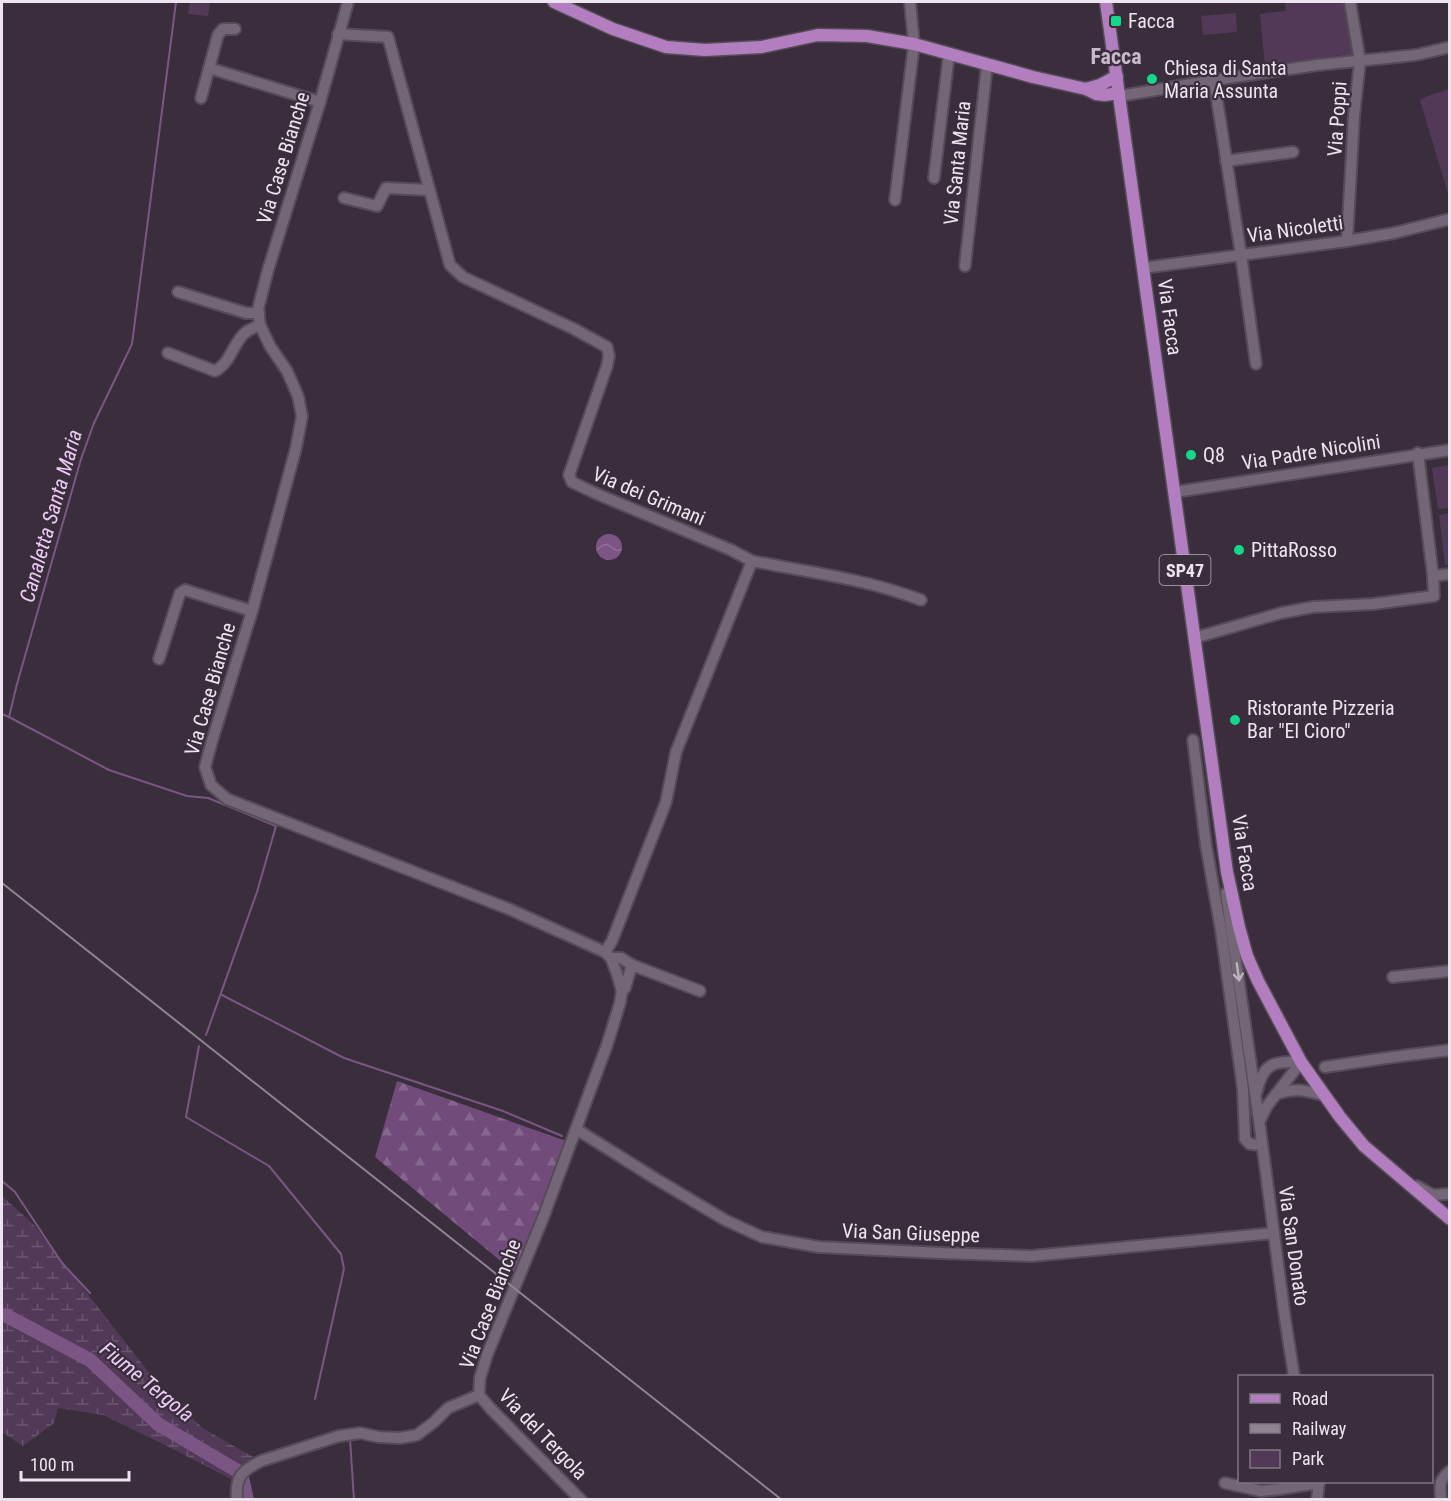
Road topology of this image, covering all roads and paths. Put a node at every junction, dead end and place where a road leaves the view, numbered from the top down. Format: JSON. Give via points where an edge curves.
{"nodes":[{"id":1,"x":348,"y":2,"type":"edge"},
{"id":2,"x":554,"y":2,"type":"edge"},
{"id":3,"x":910,"y":2,"type":"edge"},
{"id":4,"x":1106,"y":2,"type":"edge"},
{"id":5,"x":1350,"y":2,"type":"edge"},
{"id":6,"x":235,"y":29,"type":"dead end"},
{"id":7,"x":338,"y":34,"type":"junction"},
{"id":8,"x":914,"y":44,"type":"junction"},
{"id":9,"x":1449,"y":47,"type":"edge"},
{"id":10,"x":949,"y":54,"type":"junction"},
{"id":11,"x":1360,"y":61,"type":"junction"},
{"id":12,"x":987,"y":65,"type":"junction"},
{"id":13,"x":209,"y":68,"type":"junction"},
{"id":14,"x":1117,"y":76,"type":"junction"},
{"id":15,"x":1214,"y":80,"type":"junction"},
{"id":16,"x":1086,"y":89,"type":"junction"},
{"id":17,"x":1120,"y":94,"type":"junction"},
{"id":18,"x":201,"y":98,"type":"dead end"},
{"id":19,"x":320,"y":102,"type":"junction"},
{"id":20,"x":1293,"y":152,"type":"dead end"},
{"id":21,"x":1226,"y":161,"type":"junction"},
{"id":22,"x":934,"y":178,"type":"dead end"},
{"id":23,"x":429,"y":190,"type":"junction"},
{"id":24,"x":344,"y":198,"type":"dead end"},
{"id":25,"x":895,"y":200,"type":"dead end"},
{"id":26,"x":1449,"y":219,"type":"edge"},
{"id":27,"x":1347,"y":240,"type":"junction"},
{"id":28,"x":1241,"y":255,"type":"junction"},
{"id":29,"x":965,"y":266,"type":"dead end"},
{"id":30,"x":1143,"y":268,"type":"junction"},
{"id":31,"x":178,"y":292,"type":"dead end"},
{"id":32,"x":259,"y":313,"type":"junction"},
{"id":33,"x":260,"y":325,"type":"junction"},
{"id":34,"x":168,"y":353,"type":"dead end"},
{"id":35,"x":1256,"y":364,"type":"dead end"},
{"id":36,"x":1449,"y":450,"type":"edge"},
{"id":37,"x":1418,"y":453,"type":"junction"},
{"id":38,"x":1174,"y":492,"type":"junction"},
{"id":39,"x":752,"y":561,"type":"junction"},
{"id":40,"x":1449,"y":574,"type":"edge"},
{"id":41,"x":1433,"y":576,"type":"junction"},
{"id":42,"x":921,"y":600,"type":"dead end"},
{"id":43,"x":252,"y":611,"type":"junction"},
{"id":44,"x":1194,"y":638,"type":"junction"},
{"id":45,"x":159,"y":659,"type":"dead end"},
{"id":46,"x":1193,"y":740,"type":"dead end"},
{"id":47,"x":1227,"y":872,"type":"junction"},
{"id":48,"x":608,"y":955,"type":"junction"},
{"id":49,"x":632,"y":964,"type":"junction"},
{"id":50,"x":1449,"y":972,"type":"edge"},
{"id":51,"x":1393,"y":977,"type":"dead end"},
{"id":52,"x":622,"y":991,"type":"junction"},
{"id":53,"x":700,"y":991,"type":"dead end"},
{"id":54,"x":1449,"y":1050,"type":"edge"},
{"id":55,"x":1300,"y":1062,"type":"junction"},
{"id":56,"x":1326,"y":1067,"type":"dead end"},
{"id":57,"x":1275,"y":1094,"type":"junction"},
{"id":58,"x":1323,"y":1095,"type":"junction"},
{"id":59,"x":1256,"y":1097,"type":"junction"},
{"id":60,"x":1259,"y":1120,"type":"junction"},
{"id":61,"x":576,"y":1129,"type":"junction"},
{"id":62,"x":1262,"y":1145,"type":"junction"},
{"id":63,"x":1446,"y":1200,"type":"edge"},
{"id":64,"x":1449,"y":1218,"type":"edge"},
{"id":65,"x":1274,"y":1233,"type":"junction"},
{"id":66,"x":1294,"y":1375,"type":"edge"},
{"id":67,"x":479,"y":1395,"type":"junction"},
{"id":68,"x":1449,"y":1471,"type":"edge"},
{"id":69,"x":1225,"y":1483,"type":"dead end"},
{"id":70,"x":1313,"y":1483,"type":"edge"},
{"id":71,"x":1319,"y":1483,"type":"edge"},
{"id":72,"x":237,"y":1500,"type":"edge"},
{"id":73,"x":581,"y":1500,"type":"edge"},
{"id":74,"x":1317,"y":1500,"type":"edge"},
{"id":75,"x":1442,"y":1500,"type":"edge"}],
"edges":[{"from":1,"to":7,"type":"street","name":"Via Case Bianche"},
{"from":2,"to":8,"type":"main road","via":[[666,48],[762,47],[818,35],[867,36]]},
{"from":3,"to":8,"type":"street"},
{"from":4,"to":14,"type":"main road","name":"Via Facca","number":"SP47"},
{"from":5,"to":11,"type":"street","name":"Via Poppi"},
{"from":6,"to":13,"type":"street","via":[[223,29],[218,35]]},
{"from":7,"to":19,"type":"street","name":"Via Case Bianche"},
{"from":7,"to":23,"type":"street","name":"Via dei Grimani","via":[[388,38]]},
{"from":8,"to":10,"type":"main road"},
{"from":8,"to":25,"type":"street"},
{"from":9,"to":11,"type":"street"},
{"from":10,"to":12,"type":"main road"},
{"from":10,"to":22,"type":"street"},
{"from":11,"to":15,"type":"street"},
{"from":11,"to":27,"type":"street","name":"Via Poppi"},
{"from":12,"to":16,"type":"main road"},
{"from":12,"to":29,"type":"street","name":"Via Santa Maria"},
{"from":13,"to":18,"type":"street"},
{"from":13,"to":19,"type":"street"},
{"from":14,"to":16,"type":"main road"},
{"from":14,"to":17,"type":"main road","name":"Via Facca","number":"SP47"},
{"from":15,"to":17,"type":"street"},
{"from":15,"to":21,"type":"street"},
{"from":16,"to":17,"type":"main road","via":[[1096,94]]},
{"from":17,"to":30,"type":"main road","name":"Via Facca","number":"SP47"},
{"from":19,"to":32,"type":"street","name":"Via Case Bianche","via":[[268,270]]},
{"from":20,"to":21,"type":"street"},
{"from":21,"to":28,"type":"street"},
{"from":23,"to":24,"type":"street","via":[[386,188],[377,206]]},
{"from":23,"to":39,"type":"street","name":"Via dei Grimani","via":[[450,265],[463,277],[607,347],[607,366],[569,475],[572,482]]},
{"from":26,"to":27,"type":"street","name":"Via Nicoletti"},
{"from":27,"to":28,"type":"street","name":"Via Nicoletti"},
{"from":28,"to":30,"type":"street","name":"Via Nicoletti"},
{"from":28,"to":35,"type":"street"},
{"from":30,"to":38,"type":"main road","name":"Via Facca","number":"SP47"},
{"from":31,"to":32,"type":"street","via":[[246,313]]},
{"from":32,"to":33,"type":"street","name":"Via Case Bianche"},
{"from":33,"to":34,"type":"street","via":[[246,332],[215,371]]},
{"from":33,"to":43,"type":"street","name":"Via Case Bianche","via":[[287,371],[302,416]]},
{"from":36,"to":37,"type":"street","name":"Via Padre Nicolini"},
{"from":37,"to":38,"type":"street","name":"Via Padre Nicolini"},
{"from":37,"to":41,"type":"street"},
{"from":38,"to":44,"type":"main road","name":"Via Facca","number":"SP47"},
{"from":39,"to":42,"type":"street","via":[[896,590]]},
{"from":39,"to":48,"type":"street","via":[[676,752],[666,802]]},
{"from":40,"to":41,"type":"street"},
{"from":41,"to":44,"type":"street","via":[[1434,596],[1313,607]]},
{"from":43,"to":45,"type":"street","via":[[185,590],[180,592]]},
{"from":43,"to":48,"type":"street","name":"Via Case Bianche","via":[[205,767],[211,785],[227,799],[509,909]]},
{"from":44,"to":47,"type":"main road","name":"Via Facca","number":"SP47"},
{"from":46,"to":62,"type":"street","via":[[1242,1089],[1245,1138],[1250,1144]]},
{"from":47,"to":55,"type":"main road","name":"Via Facca","number":"SP47","via":[[1247,956]]},
{"from":47,"to":59,"type":"street","name":"Via San Donato","one_way":true,"via":[[1226,892]]},
{"from":48,"to":49,"type":"street","name":"Via Case Bianche"},
{"from":48,"to":52,"type":"street"},
{"from":49,"to":52,"type":"street","name":"Via Case Bianche"},
{"from":49,"to":53,"type":"street","name":"Via Case Bianche"},
{"from":50,"to":51,"type":"street"},
{"from":52,"to":61,"type":"street","name":"Via Case Bianche"},
{"from":54,"to":56,"type":"street"},
{"from":55,"to":57,"type":"street"},
{"from":55,"to":58,"type":"main road","number":"SP47"},
{"from":55,"to":59,"type":"street","name":"Via San Donato","via":[[1282,1061],[1265,1069]]},
{"from":57,"to":58,"type":"street","via":[[1304,1090]]},
{"from":57,"to":60,"type":"street"},
{"from":58,"to":63,"type":"main road","number":"SP47","via":[[1378,1158]]},
{"from":59,"to":60,"type":"street","name":"Via San Donato"},
{"from":60,"to":62,"type":"street","name":"Via San Donato"},
{"from":61,"to":65,"type":"street","name":"Via San Giuseppe","via":[[725,1220],[762,1237],[819,1247],[1032,1256]]},
{"from":61,"to":67,"type":"street","name":"Via Case Bianche","via":[[487,1355]]},
{"from":62,"to":65,"type":"street","name":"Via San Donato"},
{"from":63,"to":64,"type":"main road","number":"SP47"},
{"from":65,"to":66,"type":"street","name":"Via San Donato"},
{"from":67,"to":72,"type":"street","name":"Via Case Bianche","via":[[448,1408],[417,1435],[339,1436],[261,1461],[237,1480]]},
{"from":67,"to":73,"type":"street","name":"Via del Tergola"},
{"from":68,"to":75,"type":"street","via":[[1440,1485]]},
{"from":69,"to":70,"type":"street","via":[[1261,1491]]},
{"from":71,"to":74,"type":"street"}]}
